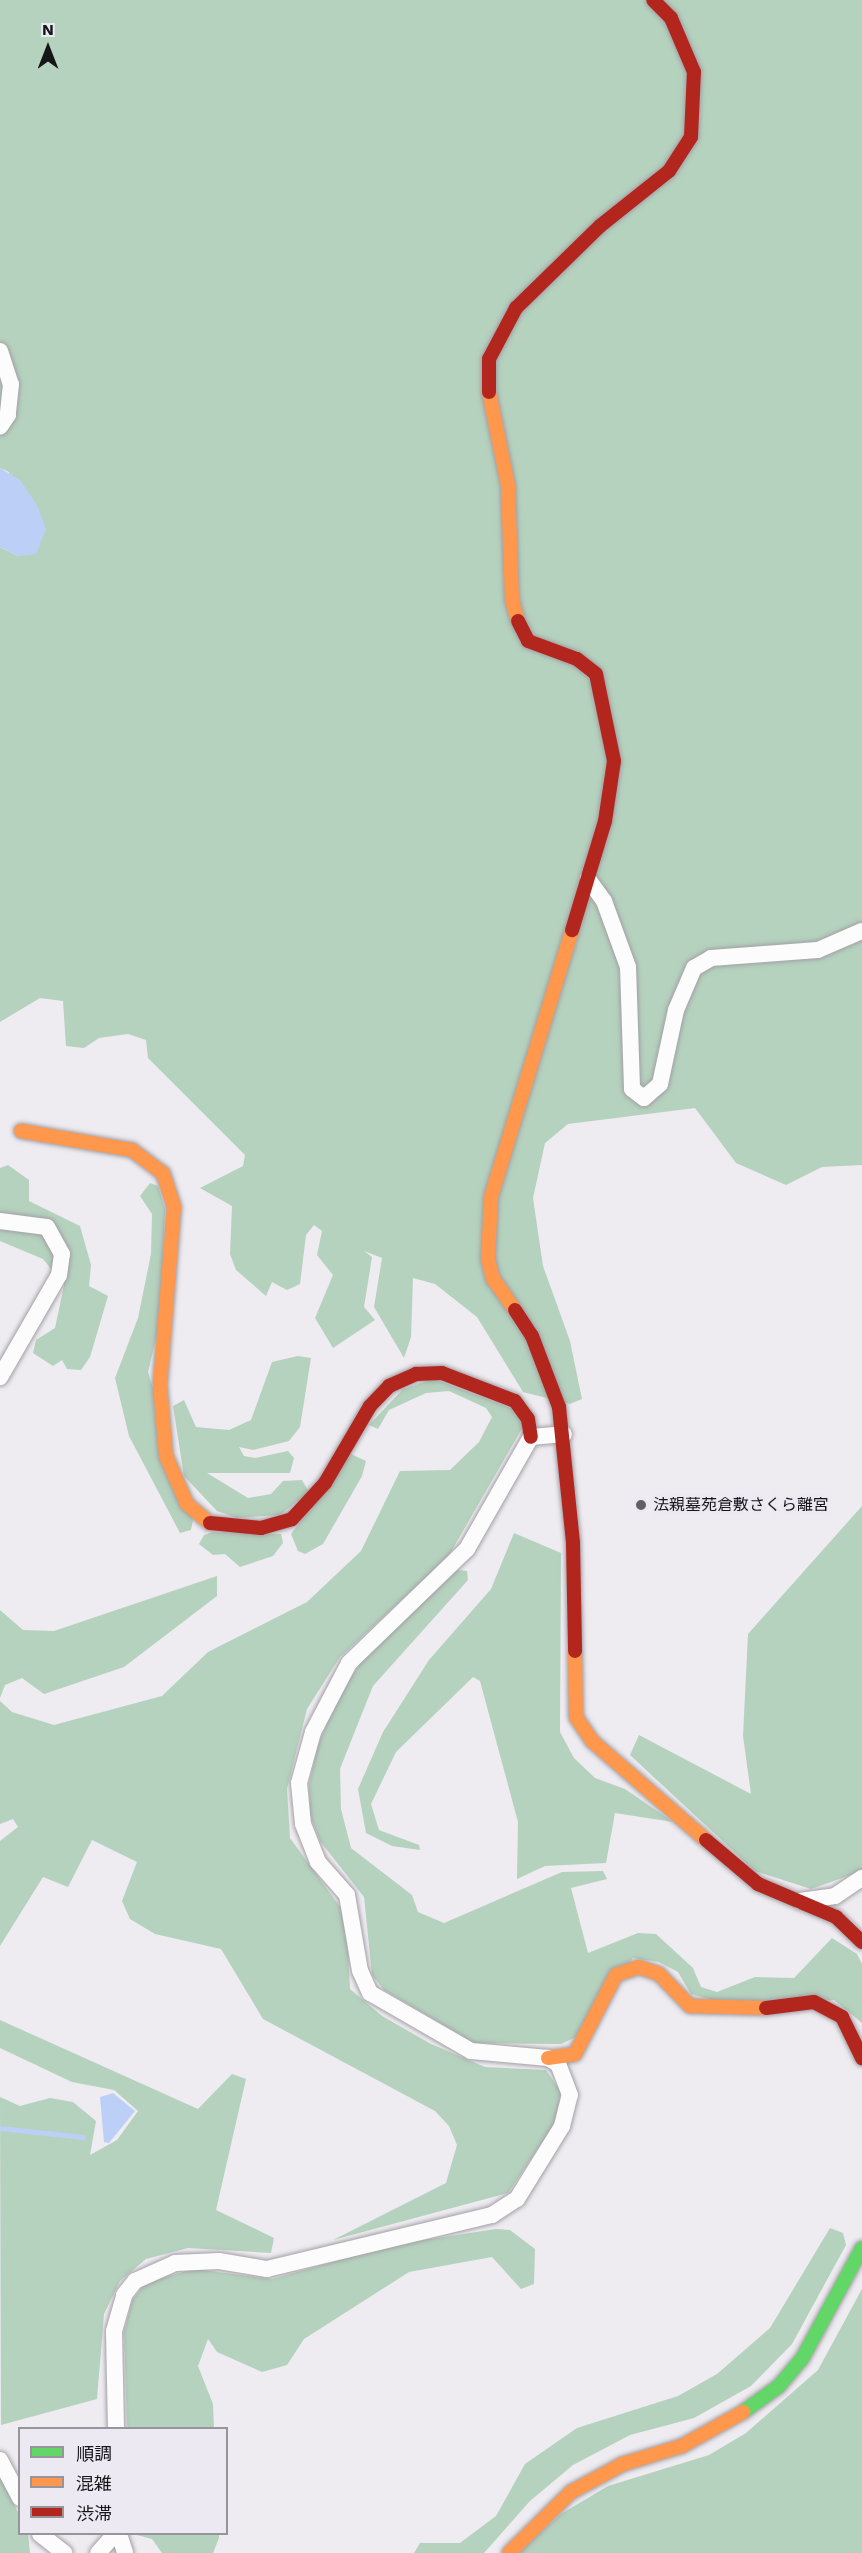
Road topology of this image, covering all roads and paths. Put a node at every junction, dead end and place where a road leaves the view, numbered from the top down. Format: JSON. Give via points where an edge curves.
{"nodes":[{"id":1,"x":653,"y":0,"type":"edge"},
{"id":2,"x":0,"y":351,"type":"edge"},
{"id":3,"x":0,"y":427,"type":"edge"},
{"id":4,"x":588,"y":879,"type":"junction"},
{"id":5,"x":862,"y":930,"type":"edge"},
{"id":6,"x":21,"y":1131,"type":"dead end"},
{"id":7,"x":0,"y":1221,"type":"edge"},
{"id":8,"x":0,"y":1377,"type":"edge"},
{"id":9,"x":564,"y":1434,"type":"junction"},
{"id":10,"x":531,"y":1437,"type":"junction"},
{"id":11,"x":862,"y":1878,"type":"edge"},
{"id":12,"x":799,"y":1901,"type":"junction"},
{"id":13,"x":862,"y":1942,"type":"edge"},
{"id":14,"x":548,"y":2058,"type":"junction"},
{"id":15,"x":862,"y":2058,"type":"edge"},
{"id":16,"x":862,"y":2248,"type":"edge"},
{"id":17,"x":116,"y":2427,"type":"edge"},
{"id":18,"x":0,"y":2460,"type":"edge"},
{"id":19,"x":18,"y":2494,"type":"edge"},
{"id":20,"x":41,"y":2535,"type":"edge"},
{"id":21,"x":116,"y":2535,"type":"edge"},
{"id":22,"x":117,"y":2535,"type":"edge"},
{"id":23,"x":64,"y":2553,"type":"edge"},
{"id":24,"x":98,"y":2553,"type":"edge"},
{"id":25,"x":125,"y":2553,"type":"edge"},
{"id":26,"x":509,"y":2553,"type":"edge"}],
"edges":[{"from":1,"to":4,"type":"street","via":[[671,18],[694,72],[691,137],[669,171],[600,225],[516,308],[489,359],[486,378],[508,485],[512,600],[520,626],[528,641],[577,659],[596,674],[611,725],[610,797]]},
{"from":2,"to":3,"type":"street","via":[[11,384],[9,415]]},
{"from":4,"to":5,"type":"street","via":[[604,901],[628,968],[632,1089],[644,1098],[660,1084],[678,1002],[694,968],[711,958],[818,950]]},
{"from":4,"to":9,"type":"street","via":[[491,1197],[486,1239],[493,1279],[532,1336]]},
{"from":6,"to":10,"type":"street","via":[[132,1150],[163,1173],[174,1207],[160,1385],[166,1456],[187,1504],[212,1524],[261,1528],[292,1519],[325,1483],[370,1406],[389,1386],[416,1374],[442,1373],[515,1401],[528,1419]]},
{"from":7,"to":8,"type":"street","via":[[47,1227],[62,1254],[59,1275]]},
{"from":9,"to":10,"type":"street"},
{"from":9,"to":12,"type":"street","via":[[573,1543],[576,1717],[592,1741],[649,1785],[722,1856],[758,1884]]},
{"from":10,"to":14,"type":"street","via":[[467,1549],[349,1663],[313,1732],[299,1783],[303,1824],[318,1862],[347,1895],[360,1971],[370,1993],[471,2051]]},
{"from":11,"to":12,"type":"street","via":[[835,1896]]},
{"from":12,"to":13,"type":"street","via":[[836,1917]]},
{"from":14,"to":15,"type":"street","via":[[575,2054],[616,1976],[639,1967],[659,1974],[690,2006],[737,2011],[814,2002],[842,2017]]},
{"from":14,"to":17,"type":"street","via":[[567,2082],[569,2111],[545,2158],[507,2207],[267,2269],[198,2260],[154,2269],[135,2281],[124,2295],[114,2331]]},
{"from":16,"to":26,"type":"street","via":[[802,2359],[779,2386],[728,2423],[682,2446],[623,2464],[571,2492]]},
{"from":18,"to":19,"type":"street"},
{"from":20,"to":23,"type":"street"},
{"from":21,"to":24,"type":"street"},
{"from":22,"to":25,"type":"street"}]}
